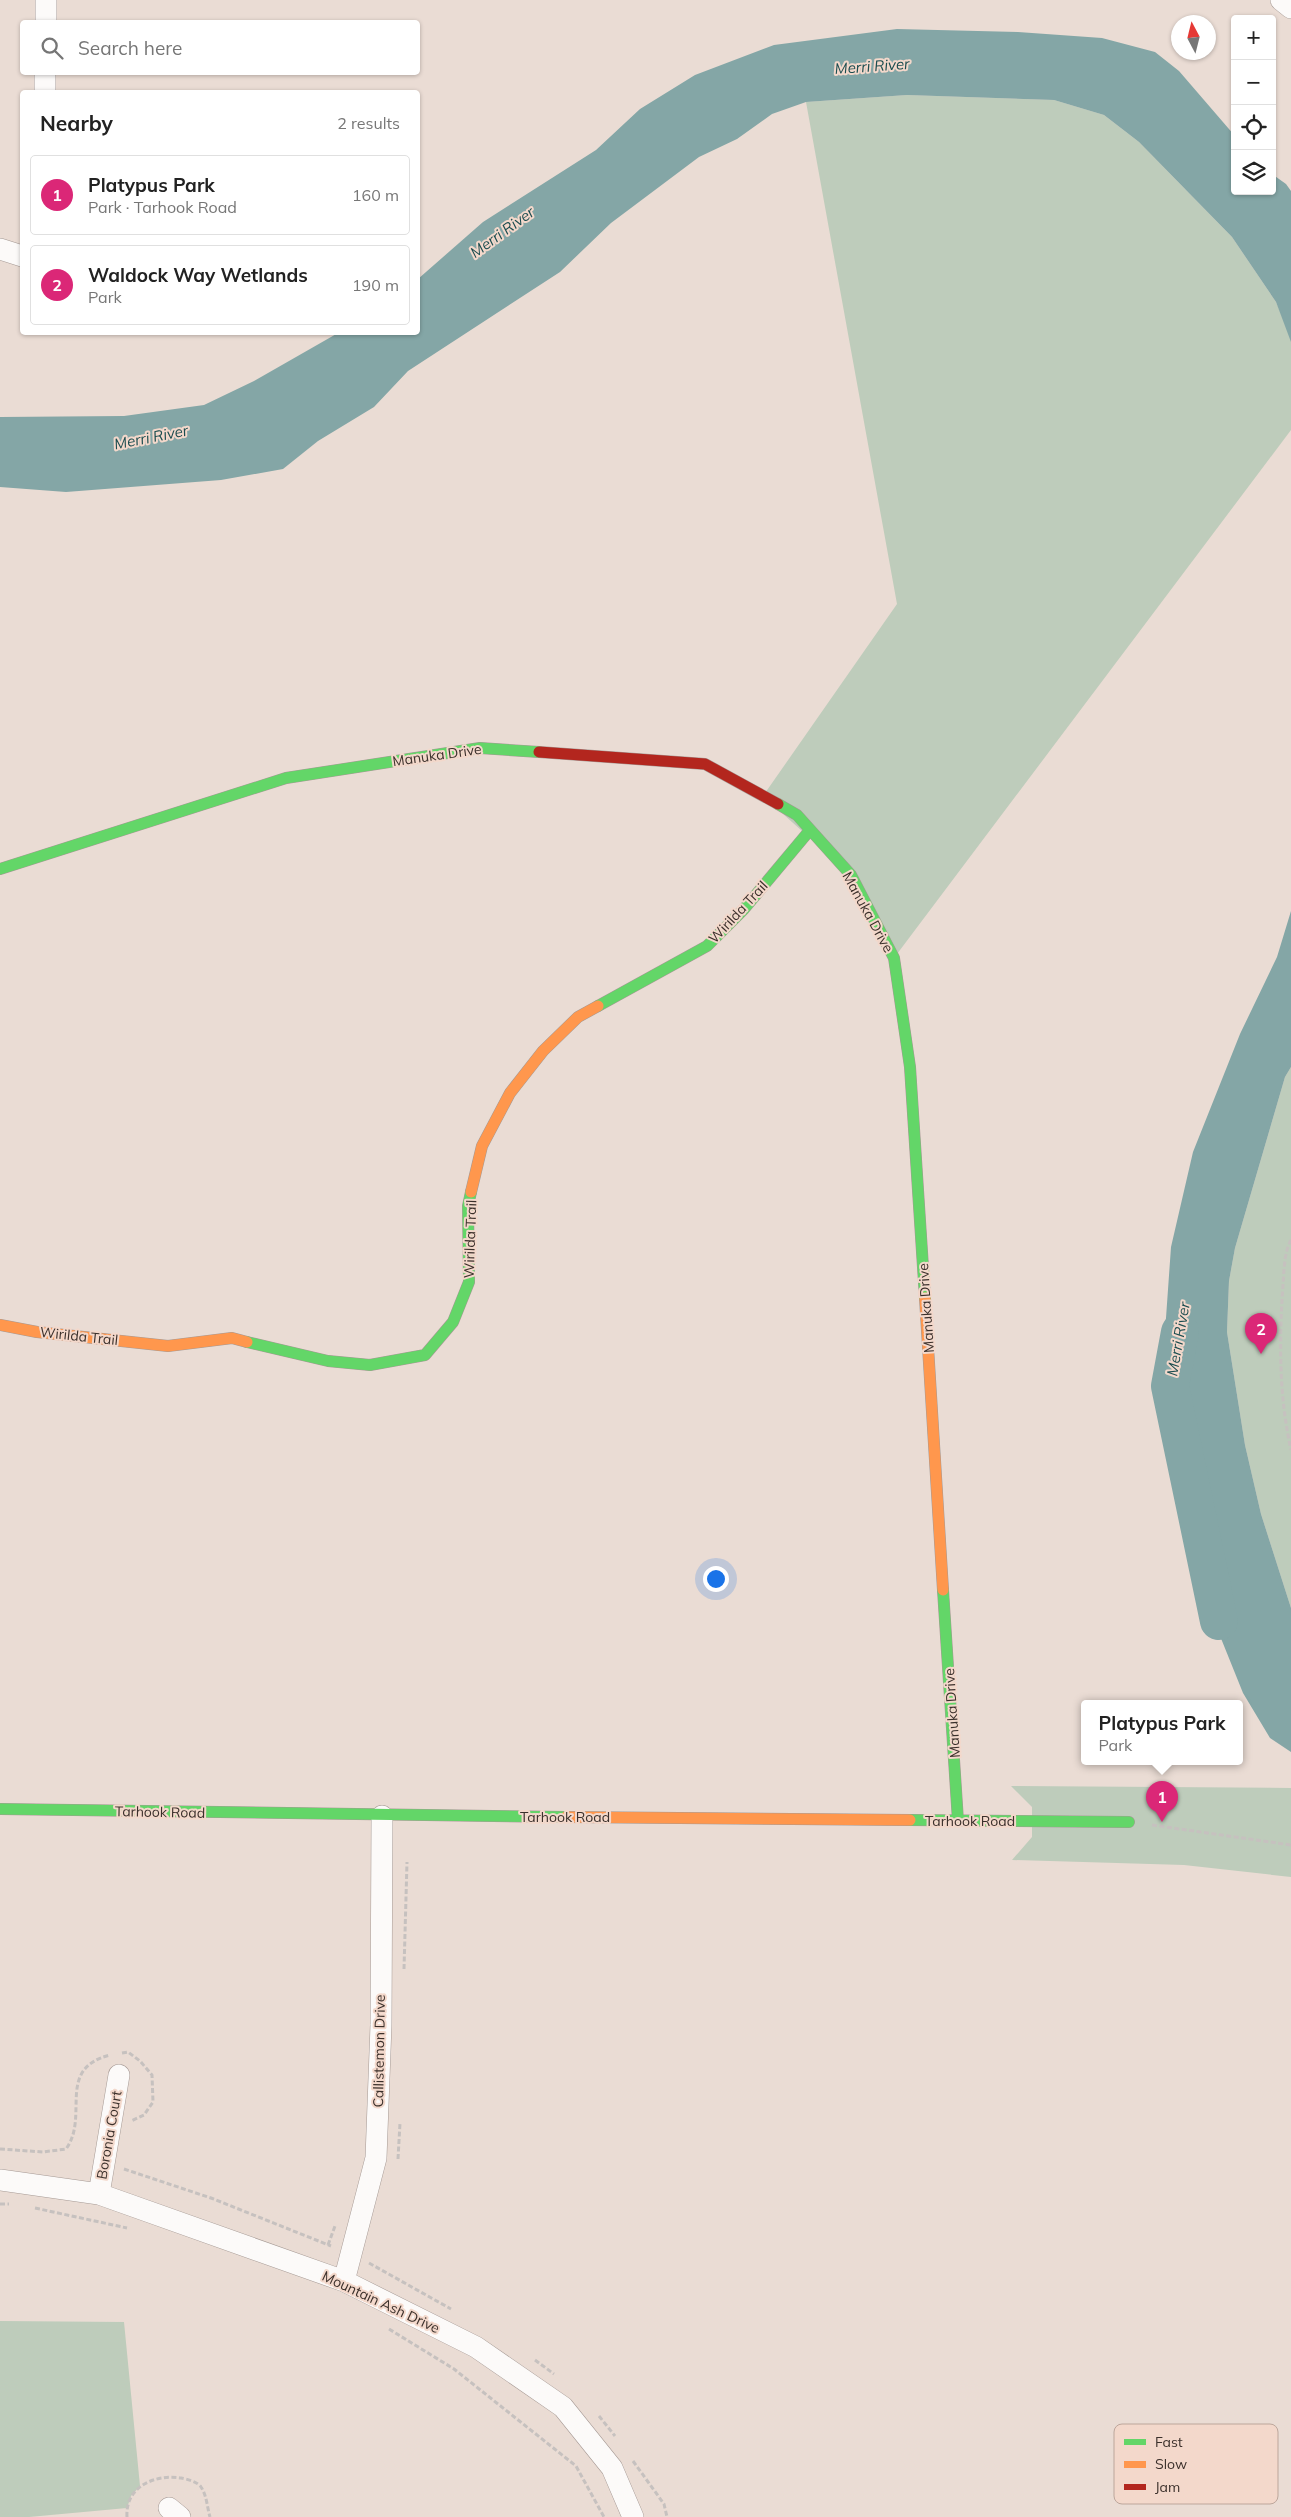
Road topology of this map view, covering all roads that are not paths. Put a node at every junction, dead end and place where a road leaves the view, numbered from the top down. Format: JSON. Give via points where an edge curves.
{"nodes":[{"id":1,"x":46,"y":0,"type":"edge"},
{"id":2,"x":1280,"y":0,"type":"edge"},
{"id":3,"x":1291,"y":8,"type":"edge"},
{"id":4,"x":46,"y":20,"type":"edge"},
{"id":5,"x":45,"y":75,"type":"edge"},
{"id":6,"x":45,"y":90,"type":"edge"},
{"id":7,"x":0,"y":249,"type":"edge"},
{"id":8,"x":20,"y":255,"type":"edge"},
{"id":9,"x":810,"y":830,"type":"junction"},
{"id":10,"x":0,"y":869,"type":"edge"},
{"id":11,"x":0,"y":1324,"type":"edge"},
{"id":12,"x":0,"y":1809,"type":"edge"},
{"id":13,"x":382,"y":1816,"type":"junction"},
{"id":14,"x":958,"y":1821,"type":"junction"},
{"id":15,"x":1129,"y":1822,"type":"road end"},
{"id":16,"x":119,"y":2075,"type":"dead end"},
{"id":17,"x":0,"y":2180,"type":"edge"},
{"id":18,"x":99,"y":2194,"type":"junction"},
{"id":19,"x":344,"y":2281,"type":"junction"},
{"id":20,"x":633,"y":2517,"type":"edge"}],
"edges":[{"from":1,"to":4,"type":"street"},
{"from":2,"to":3,"type":"street"},
{"from":5,"to":6,"type":"street"},
{"from":7,"to":8,"type":"street"},
{"from":9,"to":10,"type":"street","name":"Manuka Drive","via":[[797,814],[705,764],[480,748],[286,778]]},
{"from":9,"to":11,"type":"street","name":"Wirilda Trail","via":[[744,909],[707,946],[578,1017],[543,1051],[510,1093],[482,1146],[468,1206],[469,1282],[453,1322],[425,1355],[370,1365],[328,1361],[232,1338],[168,1346],[37,1332]]},
{"from":9,"to":14,"type":"street","name":"Manuka Drive","via":[[851,875],[894,958],[910,1067]]},
{"from":12,"to":13,"type":"street","name":"Tarhook Road"},
{"from":13,"to":14,"type":"street","name":"Tarhook Road"},
{"from":13,"to":19,"type":"street","name":"Callistemon Drive","via":[[381,2025],[376,2158]]},
{"from":14,"to":15,"type":"street","name":"Tarhook Road"},
{"from":16,"to":18,"type":"street","name":"Boronia Court"},
{"from":17,"to":18,"type":"street","name":"Mountain Ash Drive"},
{"from":18,"to":19,"type":"street","name":"Mountain Ash Drive"},
{"from":19,"to":20,"type":"street","name":"Mountain Ash Drive","via":[[476,2347],[563,2407],[612,2468]]}]}
